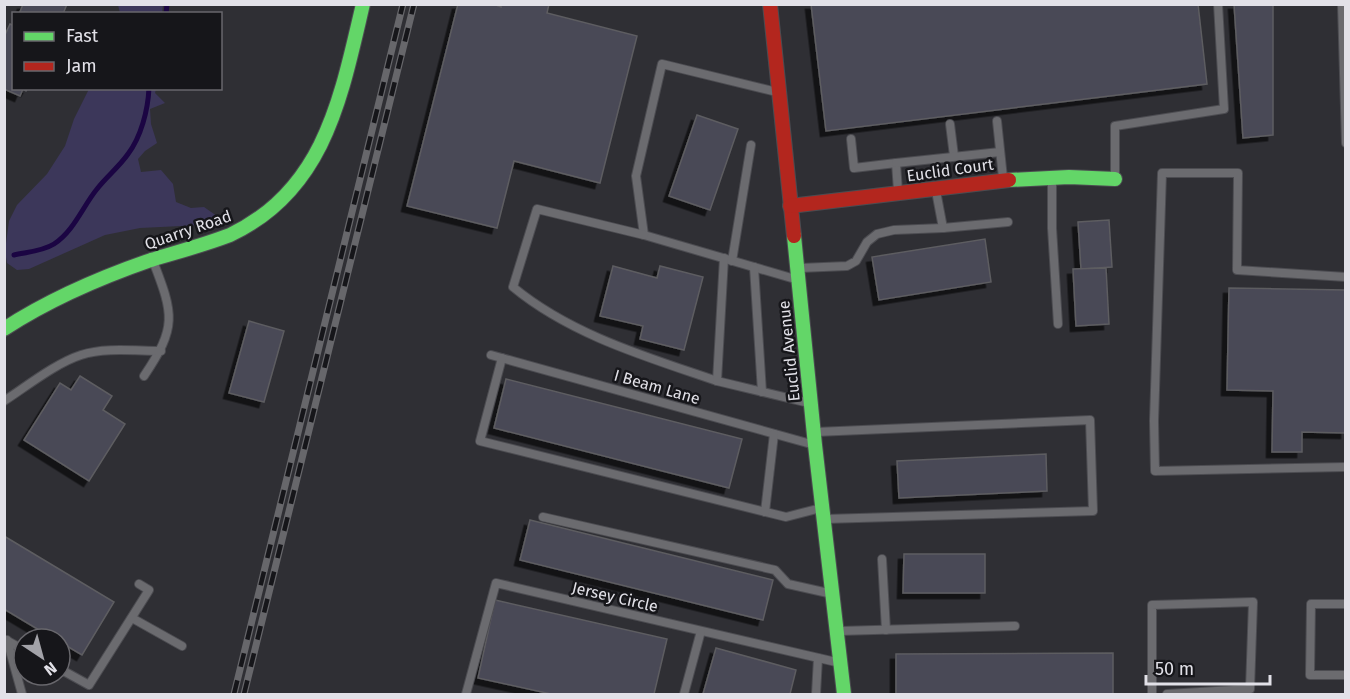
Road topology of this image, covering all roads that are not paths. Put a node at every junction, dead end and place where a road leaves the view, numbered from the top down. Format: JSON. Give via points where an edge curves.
{"nodes":[{"id":1,"x":363,"y":4,"type":"edge"},
{"id":2,"x":770,"y":4,"type":"edge"},
{"id":3,"x":1218,"y":4,"type":"edge"},
{"id":4,"x":1342,"y":4,"type":"edge"},
{"id":5,"x":778,"y":93,"type":"junction"},
{"id":6,"x":997,"y":121,"type":"dead end"},
{"id":7,"x":950,"y":124,"type":"dead end"},
{"id":8,"x":851,"y":139,"type":"dead end"},
{"id":9,"x":1346,"y":143,"type":"edge"},
{"id":10,"x":752,"y":145,"type":"dead end"},
{"id":11,"x":1000,"y":152,"type":"junction"},
{"id":12,"x":954,"y":156,"type":"junction"},
{"id":13,"x":896,"y":163,"type":"junction"},
{"id":14,"x":1052,"y":177,"type":"junction"},
{"id":15,"x":1003,"y":179,"type":"junction"},
{"id":16,"x":1114,"y":179,"type":"joint"},
{"id":17,"x":936,"y":189,"type":"junction"},
{"id":18,"x":898,"y":194,"type":"junction"},
{"id":19,"x":790,"y":206,"type":"junction"},
{"id":20,"x":1008,"y":222,"type":"dead end"},
{"id":21,"x":943,"y":228,"type":"junction"},
{"id":22,"x":644,"y":235,"type":"junction"},
{"id":23,"x":728,"y":259,"type":"junction"},
{"id":24,"x":152,"y":260,"type":"junction"},
{"id":25,"x":754,"y":267,"type":"junction"},
{"id":26,"x":797,"y":274,"type":"junction"},
{"id":27,"x":1346,"y":277,"type":"edge"},
{"id":28,"x":1058,"y":324,"type":"dead end"},
{"id":29,"x":4,"y":329,"type":"edge"},
{"id":30,"x":161,"y":351,"type":"junction"},
{"id":31,"x":491,"y":355,"type":"dead end"},
{"id":32,"x":502,"y":358,"type":"junction"},
{"id":33,"x":144,"y":376,"type":"dead end"},
{"id":34,"x":717,"y":381,"type":"junction"},
{"id":35,"x":762,"y":392,"type":"junction"},
{"id":36,"x":4,"y":401,"type":"edge"},
{"id":37,"x":811,"y":404,"type":"junction"},
{"id":38,"x":774,"y":434,"type":"junction"},
{"id":39,"x":815,"y":439,"type":"junction"},
{"id":40,"x":1346,"y":467,"type":"edge"},
{"id":41,"x":765,"y":512,"type":"junction"},
{"id":42,"x":823,"y":514,"type":"junction"},
{"id":43,"x":543,"y":517,"type":"dead end"},
{"id":44,"x":882,"y":560,"type":"dead end"},
{"id":45,"x":139,"y":584,"type":"dead end"},
{"id":46,"x":833,"y":594,"type":"junction"},
{"id":47,"x":1346,"y":603,"type":"edge"},
{"id":48,"x":132,"y":618,"type":"junction"},
{"id":49,"x":1015,"y":626,"type":"dead end"},
{"id":50,"x":886,"y":630,"type":"junction"},
{"id":51,"x":701,"y":631,"type":"junction"},
{"id":52,"x":837,"y":631,"type":"junction"},
{"id":53,"x":6,"y":640,"type":"edge"},
{"id":54,"x":182,"y":646,"type":"dead end"},
{"id":55,"x":818,"y":658,"type":"junction"},
{"id":56,"x":841,"y":663,"type":"junction"},
{"id":57,"x":1346,"y":675,"type":"edge"},
{"id":58,"x":72,"y":676,"type":"edge"},
{"id":59,"x":22,"y":694,"type":"edge"},
{"id":60,"x":466,"y":694,"type":"edge"},
{"id":61,"x":684,"y":694,"type":"edge"},
{"id":62,"x":816,"y":694,"type":"edge"},
{"id":63,"x":844,"y":694,"type":"edge"},
{"id":64,"x":1152,"y":694,"type":"edge"},
{"id":65,"x":1167,"y":694,"type":"edge"}],
"edges":[{"from":1,"to":24,"type":"street","name":"Quarry Road","via":[[330,125],[312,163],[293,188],[250,225]]},
{"from":2,"to":5,"type":"street","name":"Euclid Avenue"},
{"from":3,"to":16,"type":"lane","via":[[1224,109],[1115,126]]},
{"from":4,"to":9,"type":"lane"},
{"from":5,"to":19,"type":"street","name":"Euclid Avenue"},
{"from":5,"to":22,"type":"lane","via":[[662,64],[636,176]]},
{"from":6,"to":11,"type":"lane"},
{"from":7,"to":12,"type":"lane"},
{"from":8,"to":13,"type":"lane","via":[[854,168]]},
{"from":10,"to":23,"type":"lane"},
{"from":11,"to":12,"type":"lane"},
{"from":11,"to":15,"type":"lane"},
{"from":12,"to":13,"type":"lane"},
{"from":13,"to":18,"type":"lane"},
{"from":14,"to":15,"type":"street","name":"Euclid Court"},
{"from":14,"to":16,"type":"street","name":"Euclid Court"},
{"from":14,"to":28,"type":"lane"},
{"from":15,"to":17,"type":"street","name":"Euclid Court"},
{"from":17,"to":18,"type":"street","name":"Euclid Court"},
{"from":17,"to":21,"type":"lane"},
{"from":18,"to":19,"type":"street","name":"Euclid Court"},
{"from":19,"to":26,"type":"street","name":"Euclid Avenue"},
{"from":20,"to":21,"type":"lane"},
{"from":21,"to":26,"type":"lane","via":[[877,234],[856,261],[847,266]]},
{"from":22,"to":23,"type":"lane"},
{"from":22,"to":34,"type":"lane","via":[[537,209],[513,287],[534,305],[576,327],[643,356]]},
{"from":23,"to":25,"type":"lane"},
{"from":23,"to":34,"type":"lane"},
{"from":24,"to":29,"type":"street","name":"Quarry Road","via":[[74,290]]},
{"from":24,"to":30,"type":"lane","via":[[170,314]]},
{"from":25,"to":26,"type":"lane"},
{"from":25,"to":35,"type":"lane"},
{"from":26,"to":37,"type":"street","name":"Euclid Avenue"},
{"from":27,"to":40,"type":"lane","via":[[1237,270],[1238,173],[1162,173],[1155,471]]},
{"from":30,"to":33,"type":"lane"},
{"from":30,"to":36,"type":"lane","via":[[81,355]]},
{"from":31,"to":32,"type":"lane","name":"I Beam Lane"},
{"from":32,"to":38,"type":"lane","name":"I Beam Lane"},
{"from":32,"to":41,"type":"lane","via":[[480,441]]},
{"from":34,"to":35,"type":"lane"},
{"from":35,"to":37,"type":"lane"},
{"from":37,"to":39,"type":"street","name":"Euclid Avenue"},
{"from":38,"to":39,"type":"lane","name":"I Beam Lane"},
{"from":38,"to":41,"type":"lane"},
{"from":39,"to":42,"type":"street","name":"Euclid Avenue"},
{"from":39,"to":42,"type":"lane","name":"I Beam Lane","via":[[1090,420],[1093,511]]},
{"from":41,"to":42,"type":"lane","via":[[786,517]]},
{"from":42,"to":46,"type":"street","name":"Euclid Avenue"},
{"from":43,"to":46,"type":"lane","via":[[775,570],[788,584]]},
{"from":44,"to":50,"type":"lane"},
{"from":45,"to":48,"type":"lane","via":[[149,590]]},
{"from":46,"to":52,"type":"street","name":"Euclid Avenue"},
{"from":47,"to":57,"type":"lane","via":[[1311,604],[1310,675]]},
{"from":48,"to":54,"type":"lane"},
{"from":48,"to":58,"type":"lane","via":[[89,685]]},
{"from":49,"to":50,"type":"lane"},
{"from":50,"to":52,"type":"lane"},
{"from":51,"to":55,"type":"lane","name":"Jersey Circle"},
{"from":51,"to":60,"type":"lane","name":"Jersey Circle","via":[[496,583]]},
{"from":51,"to":61,"type":"lane"},
{"from":52,"to":56,"type":"street","name":"Euclid Avenue"},
{"from":53,"to":59,"type":"lane"},
{"from":55,"to":56,"type":"lane","name":"Jersey Circle"},
{"from":55,"to":62,"type":"lane"},
{"from":56,"to":63,"type":"street","name":"Euclid Avenue"},
{"from":64,"to":65,"type":"lane","via":[[1152,605],[1253,602],[1250,689]]}]}
